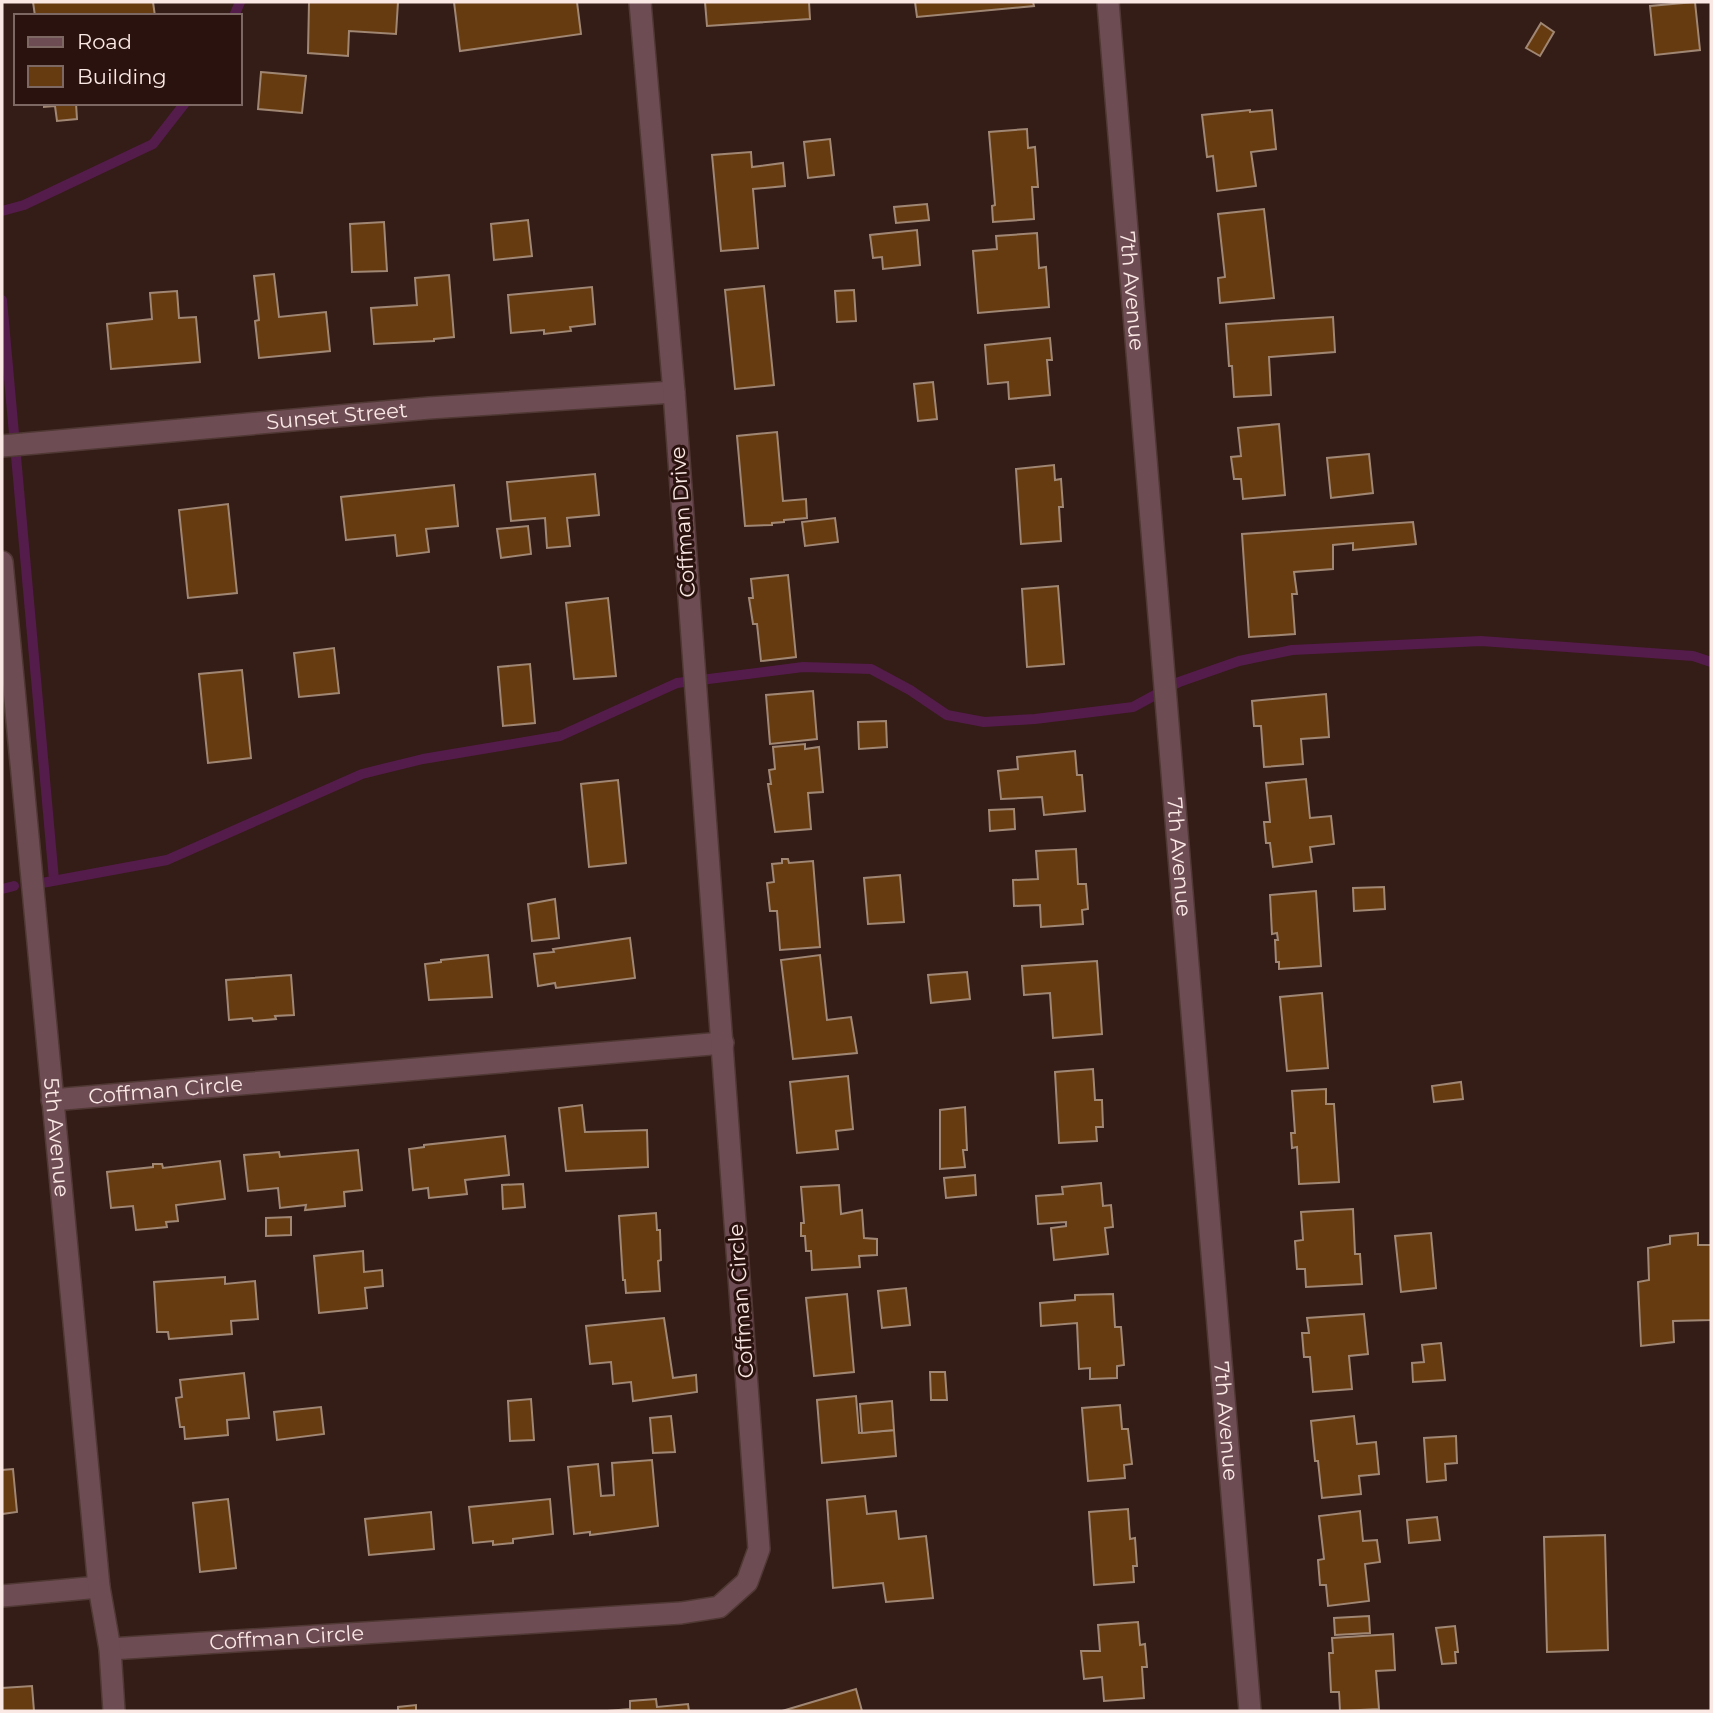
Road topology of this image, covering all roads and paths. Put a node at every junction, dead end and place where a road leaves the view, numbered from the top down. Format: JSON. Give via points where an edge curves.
{"nodes":[{"id":1,"x":640,"y":2,"type":"edge"},
{"id":2,"x":1108,"y":2,"type":"edge"},
{"id":3,"x":674,"y":393,"type":"junction"},
{"id":4,"x":2,"y":446,"type":"edge"},
{"id":5,"x":2,"y":562,"type":"edge"},
{"id":6,"x":723,"y":1043,"type":"junction"},
{"id":7,"x":52,"y":1100,"type":"junction"},
{"id":8,"x":99,"y":1587,"type":"junction"},
{"id":9,"x":2,"y":1596,"type":"edge"},
{"id":10,"x":110,"y":1648,"type":"junction"},
{"id":11,"x":114,"y":1711,"type":"edge"},
{"id":12,"x":1250,"y":1711,"type":"edge"}],
"edges":[{"from":1,"to":3,"type":"street","name":"Coffman Drive"},
{"from":2,"to":12,"type":"street","name":"7th Avenue"},
{"from":3,"to":4,"type":"street","name":"Sunset Street","via":[[429,408]]},
{"from":3,"to":6,"type":"street","name":"Coffman Drive"},
{"from":5,"to":7,"type":"street","name":"5th Avenue"},
{"from":6,"to":7,"type":"street","name":"Coffman Circle"},
{"from":6,"to":10,"type":"street","name":"Coffman Circle","via":[[759,1549],[747,1582],[719,1607],[681,1613]]},
{"from":7,"to":8,"type":"street","name":"5th Avenue"},
{"from":8,"to":9,"type":"street"},
{"from":8,"to":10,"type":"street","name":"5th Avenue"},
{"from":10,"to":11,"type":"street","name":"5th Avenue"}]}
